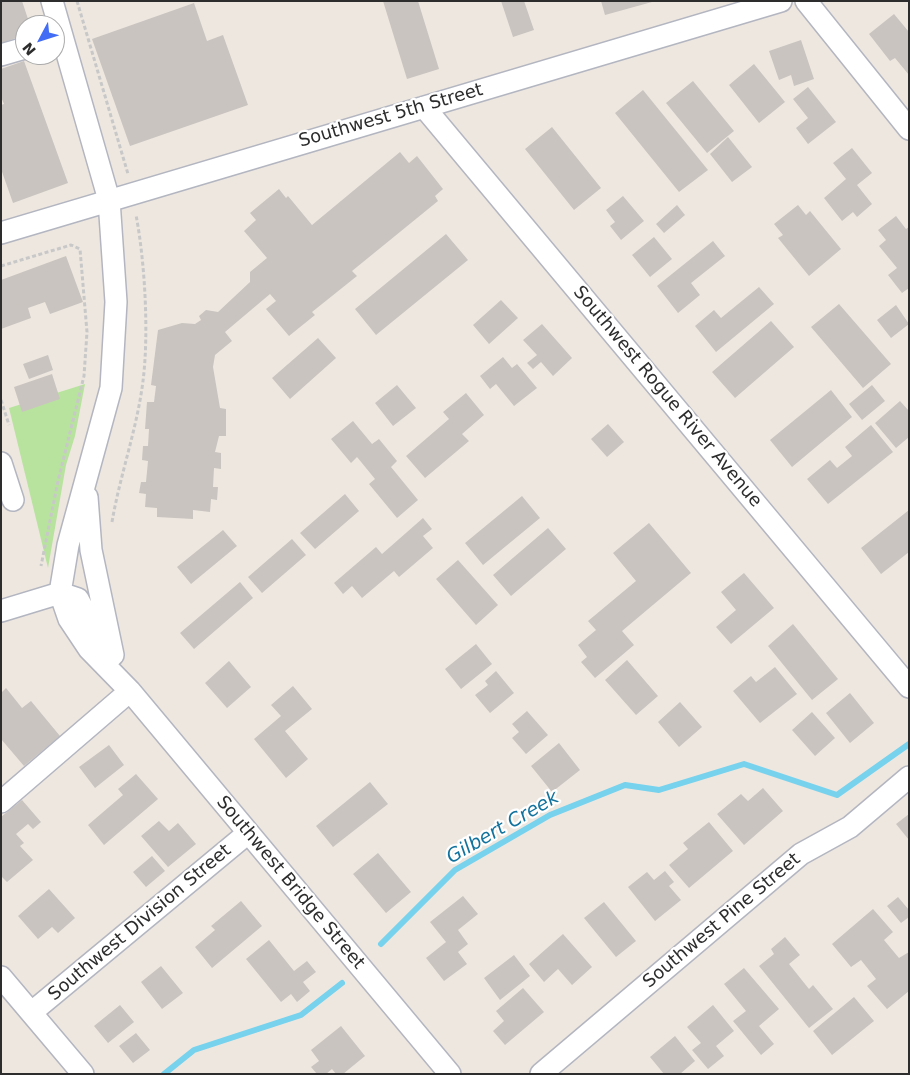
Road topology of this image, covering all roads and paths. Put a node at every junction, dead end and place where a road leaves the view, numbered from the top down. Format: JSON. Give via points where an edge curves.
{"nodes":[{"id":1,"x":52,"y":1,"type":"edge"},
{"id":2,"x":780,"y":1,"type":"edge"},
{"id":3,"x":806,"y":1,"type":"edge"},
{"id":4,"x":54,"y":15,"type":"edge"},
{"id":5,"x":15,"y":51,"type":"edge"},
{"id":6,"x":1,"y":55,"type":"edge"},
{"id":7,"x":65,"y":60,"type":"edge"},
{"id":8,"x":424,"y":107,"type":"junction"},
{"id":9,"x":909,"y":129,"type":"edge"},
{"id":10,"x":109,"y":200,"type":"junction"},
{"id":11,"x":1,"y":232,"type":"edge"},
{"id":12,"x":1,"y":266,"type":"edge"},
{"id":13,"x":1,"y":400,"type":"edge"},
{"id":14,"x":9,"y":425,"type":"dead end"},
{"id":15,"x":1,"y":463,"type":"edge"},
{"id":16,"x":86,"y":482,"type":"junction"},
{"id":17,"x":13,"y":500,"type":"dead end"},
{"id":18,"x":52,"y":595,"type":"junction"},
{"id":19,"x":1,"y":611,"type":"edge"},
{"id":20,"x":113,"y":655,"type":"junction"},
{"id":21,"x":909,"y":688,"type":"edge"},
{"id":22,"x":130,"y":691,"type":"junction"},
{"id":23,"x":909,"y":777,"type":"edge"},
{"id":24,"x":1,"y":802,"type":"edge"},
{"id":25,"x":248,"y":833,"type":"junction"},
{"id":26,"x":1,"y":977,"type":"edge"},
{"id":27,"x":32,"y":1012,"type":"junction"},
{"id":28,"x":83,"y":1074,"type":"edge"},
{"id":29,"x":450,"y":1074,"type":"edge"},
{"id":30,"x":541,"y":1074,"type":"edge"}],
"edges":[{"from":1,"to":4,"type":"street"},
{"from":2,"to":8,"type":"street","name":"Southwest 5th Street"},
{"from":3,"to":9,"type":"street"},
{"from":5,"to":6,"type":"street"},
{"from":7,"to":10,"type":"street"},
{"from":8,"to":10,"type":"street","name":"Southwest 5th Street"},
{"from":8,"to":21,"type":"street","name":"Southwest Rogue River Avenue"},
{"from":10,"to":11,"type":"street","name":"Southwest 5th Street"},
{"from":10,"to":16,"type":"street","via":[[116,302],[111,388]]},
{"from":12,"to":18,"type":"path","via":[[70,245],[80,249],[87,332],[84,376],[41,559]]},
{"from":13,"to":14,"type":"path"},
{"from":15,"to":17,"type":"street"},
{"from":16,"to":18,"type":"street"},
{"from":16,"to":20,"type":"street","via":[[91,550]]},
{"from":18,"to":19,"type":"street"},
{"from":18,"to":20,"type":"street","name":"Southwest Bridge Street","via":[[78,599],[95,632]]},
{"from":18,"to":22,"type":"street","name":"Southwest Bridge Street","via":[[89,649]]},
{"from":20,"to":22,"type":"street","name":"Southwest Bridge Street"},
{"from":22,"to":24,"type":"street"},
{"from":22,"to":25,"type":"street","name":"Southwest Bridge Street"},
{"from":23,"to":30,"type":"street","name":"Southwest Pine Street","via":[[850,827],[800,854]]},
{"from":25,"to":27,"type":"street","name":"Southwest Division Street"},
{"from":25,"to":29,"type":"street","name":"Southwest Bridge Street"},
{"from":26,"to":27,"type":"street"},
{"from":27,"to":28,"type":"street"}]}
